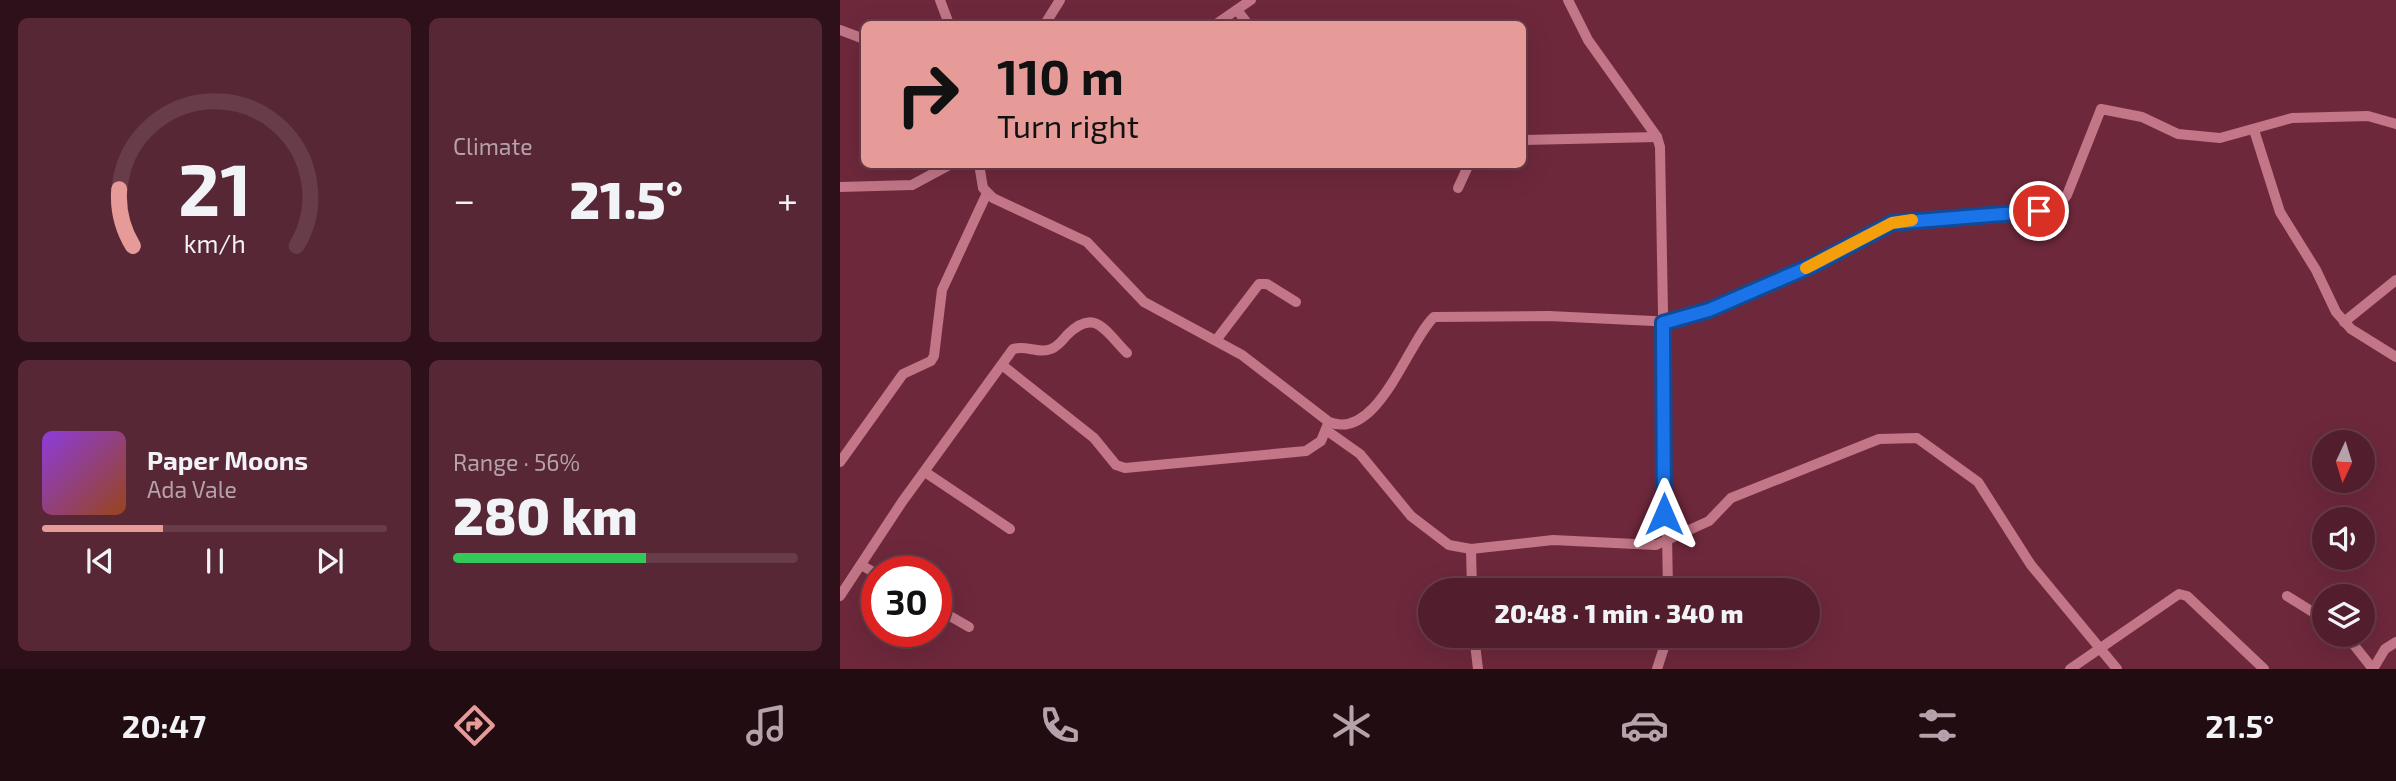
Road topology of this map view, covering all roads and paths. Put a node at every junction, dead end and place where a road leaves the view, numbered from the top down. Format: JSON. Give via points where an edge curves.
{"nodes":[{"id":1,"x":940,"y":0,"type":"edge"},
{"id":2,"x":1060,"y":0,"type":"edge"},
{"id":3,"x":1251,"y":0,"type":"edge"},
{"id":4,"x":1568,"y":0,"type":"edge"},
{"id":5,"x":1237,"y":10,"type":"junction"},
{"id":6,"x":948,"y":21,"type":"edge"},
{"id":7,"x":1047,"y":21,"type":"edge"},
{"id":8,"x":1220,"y":21,"type":"edge"},
{"id":9,"x":1246,"y":21,"type":"edge"},
{"id":10,"x":840,"y":30,"type":"edge"},
{"id":11,"x":861,"y":38,"type":"edge"},
{"id":12,"x":2396,"y":124,"type":"edge"},
{"id":13,"x":2254,"y":130,"type":"junction"},
{"id":14,"x":1657,"y":137,"type":"junction"},
{"id":15,"x":1526,"y":140,"type":"edge"},
{"id":16,"x":944,"y":168,"type":"edge"},
{"id":17,"x":980,"y":168,"type":"edge"},
{"id":18,"x":1467,"y":168,"type":"edge"},
{"id":19,"x":840,"y":187,"type":"edge"},
{"id":20,"x":1458,"y":188,"type":"dead end"},
{"id":21,"x":986,"y":193,"type":"junction"},
{"id":22,"x":2396,"y":280,"type":"edge"},
{"id":23,"x":1296,"y":302,"type":"dead end"},
{"id":24,"x":2344,"y":322,"type":"junction"},
{"id":25,"x":1663,"y":323,"type":"junction"},
{"id":26,"x":1217,"y":339,"type":"junction"},
{"id":27,"x":1127,"y":353,"type":"dead end"},
{"id":28,"x":2396,"y":357,"type":"edge"},
{"id":29,"x":1002,"y":365,"type":"junction"},
{"id":30,"x":1327,"y":426,"type":"junction"},
{"id":31,"x":840,"y":461,"type":"edge"},
{"id":32,"x":925,"y":472,"type":"junction"},
{"id":33,"x":1010,"y":529,"type":"dead end"},
{"id":34,"x":1665,"y":542,"type":"junction"},
{"id":35,"x":1471,"y":549,"type":"junction"},
{"id":36,"x":867,"y":556,"type":"edge"},
{"id":37,"x":861,"y":565,"type":"edge"},
{"id":38,"x":1472,"y":578,"type":"edge"},
{"id":39,"x":1667,"y":578,"type":"edge"},
{"id":40,"x":840,"y":596,"type":"edge"},
{"id":41,"x":2287,"y":596,"type":"dead end"},
{"id":42,"x":2312,"y":612,"type":"edge"},
{"id":43,"x":952,"y":617,"type":"edge"},
{"id":44,"x":969,"y":627,"type":"dead end"},
{"id":45,"x":2396,"y":642,"type":"edge"},
{"id":46,"x":2101,"y":647,"type":"junction"},
{"id":47,"x":2356,"y":647,"type":"edge"},
{"id":48,"x":1476,"y":648,"type":"edge"},
{"id":49,"x":1664,"y":648,"type":"edge"},
{"id":50,"x":1478,"y":669,"type":"edge"},
{"id":51,"x":1657,"y":669,"type":"edge"},
{"id":52,"x":2070,"y":669,"type":"edge"},
{"id":53,"x":2117,"y":669,"type":"edge"},
{"id":54,"x":2264,"y":669,"type":"edge"},
{"id":55,"x":2373,"y":669,"type":"edge"}],
"edges":[{"from":1,"to":6,"type":"street"},
{"from":2,"to":7,"type":"street"},
{"from":3,"to":5,"type":"street"},
{"from":4,"to":14,"type":"street","via":[[1588,40]]},
{"from":5,"to":8,"type":"street"},
{"from":5,"to":9,"type":"street"},
{"from":10,"to":11,"type":"street"},
{"from":12,"to":13,"type":"street","via":[[2368,116],[2298,118]]},
{"from":13,"to":24,"type":"street","via":[[2280,212]]},
{"from":13,"to":25,"type":"street","via":[[2231,138],[2187,136],[2142,117],[2101,109],[2061,203],[2050,208],[1892,223],[1813,265],[1709,310]]},
{"from":14,"to":15,"type":"street"},
{"from":14,"to":25,"type":"street"},
{"from":16,"to":19,"type":"street","via":[[912,185]]},
{"from":17,"to":21,"type":"street"},
{"from":18,"to":20,"type":"street"},
{"from":21,"to":26,"type":"street","via":[[1087,242],[1144,302]]},
{"from":21,"to":31,"type":"street","via":[[942,290],[934,356],[903,374]]},
{"from":22,"to":24,"type":"street"},
{"from":23,"to":26,"type":"street","via":[[1259,284]]},
{"from":24,"to":28,"type":"street"},
{"from":25,"to":30,"type":"street","via":[[1549,316],[1434,317],[1377,403],[1351,424]]},
{"from":25,"to":34,"type":"street"},
{"from":26,"to":30,"type":"street"},
{"from":27,"to":29,"type":"street","via":[[1089,321],[1080,323],[1053,349],[1013,349]]},
{"from":29,"to":30,"type":"street","via":[[1094,438],[1116,466],[1125,468],[1306,451],[1321,440]]},
{"from":29,"to":32,"type":"street"},
{"from":30,"to":35,"type":"street","via":[[1367,461],[1411,516],[1449,545]]},
{"from":32,"to":33,"type":"street"},
{"from":32,"to":36,"type":"street"},
{"from":34,"to":35,"type":"street","via":[[1553,540]]},
{"from":34,"to":39,"type":"street"},
{"from":34,"to":46,"type":"street","via":[[1709,521],[1731,498],[1879,439],[1917,438],[1978,482],[2031,565]]},
{"from":35,"to":38,"type":"street"},
{"from":37,"to":40,"type":"street"},
{"from":41,"to":42,"type":"street"},
{"from":43,"to":44,"type":"street"},
{"from":45,"to":55,"type":"street","via":[[2385,649]]},
{"from":46,"to":52,"type":"street"},
{"from":46,"to":53,"type":"street"},
{"from":46,"to":54,"type":"street","via":[[2179,594],[2187,596]]},
{"from":47,"to":55,"type":"street"},
{"from":48,"to":50,"type":"street"},
{"from":49,"to":51,"type":"street"}]}
